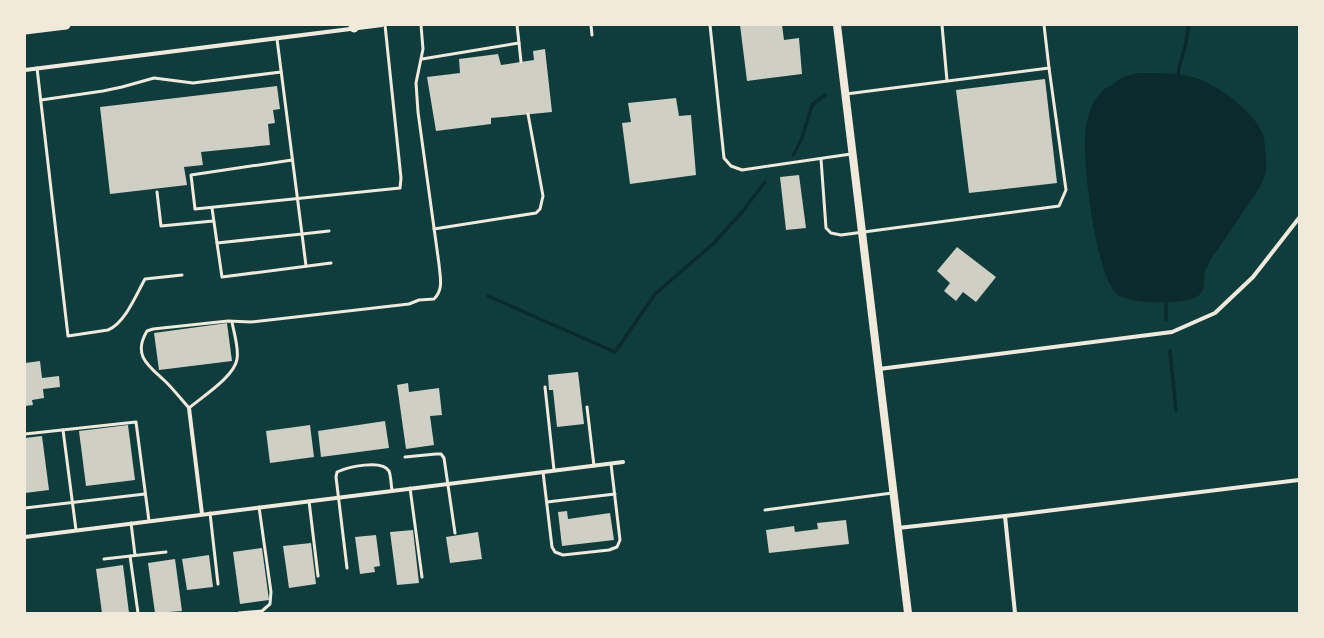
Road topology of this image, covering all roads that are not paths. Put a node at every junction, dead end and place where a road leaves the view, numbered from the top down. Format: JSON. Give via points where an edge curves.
{"nodes":[{"id":1,"x":66,"y":25,"type":"edge"},
{"id":2,"x":382,"y":25,"type":"edge"},
{"id":3,"x":385,"y":25,"type":"edge"},
{"id":4,"x":421,"y":25,"type":"edge"},
{"id":5,"x":517,"y":25,"type":"edge"},
{"id":6,"x":591,"y":25,"type":"edge"},
{"id":7,"x":710,"y":25,"type":"edge"},
{"id":8,"x":836,"y":25,"type":"edge"},
{"id":9,"x":942,"y":25,"type":"edge"},
{"id":10,"x":1044,"y":25,"type":"edge"},
{"id":11,"x":353,"y":27,"type":"edge"},
{"id":12,"x":25,"y":30,"type":"edge"},
{"id":13,"x":592,"y":35,"type":"dead end"},
{"id":14,"x":277,"y":39,"type":"junction"},
{"id":15,"x":519,"y":43,"type":"junction"},
{"id":16,"x":422,"y":59,"type":"junction"},
{"id":17,"x":522,"y":62,"type":"dead end"},
{"id":18,"x":37,"y":68,"type":"junction"},
{"id":19,"x":1049,"y":68,"type":"junction"},
{"id":20,"x":25,"y":70,"type":"edge"},
{"id":21,"x":281,"y":72,"type":"junction"},
{"id":22,"x":947,"y":81,"type":"junction"},
{"id":23,"x":845,"y":95,"type":"junction"},
{"id":24,"x":41,"y":100,"type":"junction"},
{"id":25,"x":528,"y":114,"type":"dead end"},
{"id":26,"x":852,"y":154,"type":"junction"},
{"id":27,"x":292,"y":160,"type":"junction"},
{"id":28,"x":821,"y":160,"type":"junction"},
{"id":29,"x":157,"y":192,"type":"dead end"},
{"id":30,"x":297,"y":199,"type":"junction"},
{"id":31,"x":212,"y":208,"type":"junction"},
{"id":32,"x":1299,"y":218,"type":"edge"},
{"id":33,"x":214,"y":221,"type":"junction"},
{"id":34,"x":434,"y":230,"type":"junction"},
{"id":35,"x":329,"y":231,"type":"dead end"},
{"id":36,"x":862,"y":232,"type":"junction"},
{"id":37,"x":302,"y":234,"type":"junction"},
{"id":38,"x":217,"y":243,"type":"junction"},
{"id":39,"x":330,"y":263,"type":"dead end"},
{"id":40,"x":306,"y":266,"type":"junction"},
{"id":41,"x":182,"y":275,"type":"dead end"},
{"id":42,"x":232,"y":322,"type":"junction"},
{"id":43,"x":879,"y":369,"type":"junction"},
{"id":44,"x":545,"y":387,"type":"dead end"},
{"id":45,"x":587,"y":407,"type":"dead end"},
{"id":46,"x":189,"y":408,"type":"junction"},
{"id":47,"x":62,"y":430,"type":"junction"},
{"id":48,"x":25,"y":434,"type":"edge"},
{"id":49,"x":405,"y":458,"type":"dead end"},
{"id":50,"x":623,"y":462,"type":"dead end"},
{"id":51,"x":611,"y":464,"type":"junction"},
{"id":52,"x":594,"y":466,"type":"junction"},
{"id":53,"x":554,"y":470,"type":"junction"},
{"id":54,"x":543,"y":472,"type":"junction"},
{"id":55,"x":1299,"y":480,"type":"edge"},
{"id":56,"x":448,"y":483,"type":"junction"},
{"id":57,"x":410,"y":488,"type":"junction"},
{"id":58,"x":392,"y":490,"type":"junction"},
{"id":59,"x":894,"y":493,"type":"junction"},
{"id":60,"x":145,"y":494,"type":"junction"},
{"id":61,"x":615,"y":494,"type":"junction"},
{"id":62,"x":339,"y":497,"type":"junction"},
{"id":63,"x":309,"y":501,"type":"junction"},
{"id":64,"x":547,"y":502,"type":"junction"},
{"id":65,"x":72,"y":503,"type":"junction"},
{"id":66,"x":259,"y":507,"type":"junction"},
{"id":67,"x":25,"y":508,"type":"edge"},
{"id":68,"x":765,"y":510,"type":"dead end"},
{"id":69,"x":210,"y":513,"type":"junction"},
{"id":70,"x":202,"y":514,"type":"junction"},
{"id":71,"x":1004,"y":516,"type":"junction"},
{"id":72,"x":149,"y":521,"type":"junction"},
{"id":73,"x":131,"y":523,"type":"junction"},
{"id":74,"x":898,"y":528,"type":"junction"},
{"id":75,"x":76,"y":530,"type":"junction"},
{"id":76,"x":455,"y":533,"type":"dead end"},
{"id":77,"x":25,"y":537,"type":"edge"},
{"id":78,"x":166,"y":552,"type":"dead end"},
{"id":79,"x":130,"y":556,"type":"junction"},
{"id":80,"x":135,"y":556,"type":"junction"},
{"id":81,"x":104,"y":559,"type":"dead end"},
{"id":82,"x":347,"y":568,"type":"dead end"},
{"id":83,"x":318,"y":576,"type":"dead end"},
{"id":84,"x":422,"y":577,"type":"dead end"},
{"id":85,"x":218,"y":584,"type":"dead end"},
{"id":86,"x":138,"y":613,"type":"edge"},
{"id":87,"x":239,"y":613,"type":"edge"},
{"id":88,"x":908,"y":613,"type":"edge"},
{"id":89,"x":1015,"y":613,"type":"edge"}],
"edges":[{"from":1,"to":12,"type":"highway"},
{"from":2,"to":11,"type":"street"},
{"from":3,"to":30,"type":"lane","via":[[400,188]]},
{"from":4,"to":16,"type":"lane"},
{"from":5,"to":15,"type":"lane"},
{"from":6,"to":13,"type":"lane"},
{"from":7,"to":28,"type":"lane","via":[[724,158],[731,166],[742,170]]},
{"from":8,"to":23,"type":"main road"},
{"from":9,"to":22,"type":"lane"},
{"from":10,"to":19,"type":"lane"},
{"from":11,"to":14,"type":"street"},
{"from":14,"to":18,"type":"street"},
{"from":14,"to":21,"type":"lane"},
{"from":15,"to":16,"type":"lane"},
{"from":15,"to":17,"type":"lane"},
{"from":16,"to":34,"type":"lane","via":[[416,83]]},
{"from":18,"to":20,"type":"street"},
{"from":18,"to":24,"type":"lane"},
{"from":19,"to":22,"type":"lane"},
{"from":19,"to":36,"type":"lane","via":[[1066,190],[1059,206]]},
{"from":21,"to":24,"type":"lane","via":[[193,84],[154,78],[103,91]]},
{"from":21,"to":27,"type":"lane"},
{"from":22,"to":23,"type":"lane"},
{"from":23,"to":26,"type":"main road"},
{"from":24,"to":41,"type":"lane","via":[[68,336],[114,328],[122,320],[145,279]]},
{"from":25,"to":34,"type":"lane","via":[[542,196],[540,209],[536,213]]},
{"from":26,"to":28,"type":"lane"},
{"from":26,"to":36,"type":"main road"},
{"from":27,"to":30,"type":"lane"},
{"from":27,"to":31,"type":"lane","via":[[191,175],[195,209]]},
{"from":28,"to":36,"type":"lane","via":[[826,228],[831,233],[841,235]]},
{"from":29,"to":33,"type":"lane","via":[[161,226]]},
{"from":30,"to":31,"type":"lane"},
{"from":30,"to":37,"type":"lane"},
{"from":31,"to":33,"type":"lane"},
{"from":32,"to":43,"type":"street","via":[[1253,277],[1215,314],[1172,332]]},
{"from":33,"to":38,"type":"lane"},
{"from":34,"to":42,"type":"lane","via":[[440,285],[439,294],[434,299],[343,312]]},
{"from":35,"to":37,"type":"lane"},
{"from":36,"to":43,"type":"main road"},
{"from":37,"to":38,"type":"lane"},
{"from":37,"to":40,"type":"lane"},
{"from":38,"to":40,"type":"lane","via":[[222,277]]},
{"from":39,"to":40,"type":"lane"},
{"from":42,"to":46,"type":"lane","via":[[237,360],[233,369]]},
{"from":42,"to":46,"type":"lane","via":[[153,329],[147,331],[143,338],[140,346],[147,364]]},
{"from":43,"to":59,"type":"main road"},
{"from":44,"to":53,"type":"lane"},
{"from":45,"to":52,"type":"lane"},
{"from":46,"to":70,"type":"street"},
{"from":47,"to":48,"type":"lane"},
{"from":47,"to":60,"type":"lane","via":[[136,422]]},
{"from":47,"to":65,"type":"lane"},
{"from":49,"to":56,"type":"lane","via":[[441,454]]},
{"from":50,"to":51,"type":"street"},
{"from":51,"to":52,"type":"street"},
{"from":51,"to":61,"type":"lane"},
{"from":52,"to":53,"type":"street"},
{"from":53,"to":54,"type":"street"},
{"from":54,"to":56,"type":"street"},
{"from":54,"to":64,"type":"lane"},
{"from":55,"to":71,"type":"street"},
{"from":56,"to":57,"type":"street"},
{"from":56,"to":76,"type":"lane"},
{"from":57,"to":58,"type":"street"},
{"from":57,"to":84,"type":"lane"},
{"from":58,"to":62,"type":"street"},
{"from":58,"to":62,"type":"lane","via":[[389,472],[384,466],[377,464],[337,472]]},
{"from":59,"to":68,"type":"lane"},
{"from":59,"to":74,"type":"main road"},
{"from":60,"to":65,"type":"lane"},
{"from":60,"to":72,"type":"lane"},
{"from":61,"to":64,"type":"lane"},
{"from":61,"to":64,"type":"lane","via":[[620,540],[617,547],[563,556],[552,547]]},
{"from":62,"to":63,"type":"street"},
{"from":62,"to":82,"type":"lane"},
{"from":63,"to":66,"type":"street"},
{"from":63,"to":83,"type":"lane"},
{"from":65,"to":67,"type":"lane"},
{"from":65,"to":75,"type":"lane"},
{"from":66,"to":69,"type":"street"},
{"from":66,"to":87,"type":"lane","via":[[271,592],[270,604],[262,611]]},
{"from":69,"to":70,"type":"street"},
{"from":69,"to":85,"type":"lane"},
{"from":70,"to":72,"type":"street"},
{"from":71,"to":74,"type":"street"},
{"from":71,"to":89,"type":"street"},
{"from":72,"to":73,"type":"street"},
{"from":73,"to":75,"type":"street"},
{"from":73,"to":80,"type":"lane"},
{"from":74,"to":88,"type":"main road"},
{"from":75,"to":77,"type":"street"},
{"from":78,"to":80,"type":"lane"},
{"from":79,"to":80,"type":"lane"},
{"from":79,"to":81,"type":"lane"},
{"from":79,"to":86,"type":"lane"}]}
